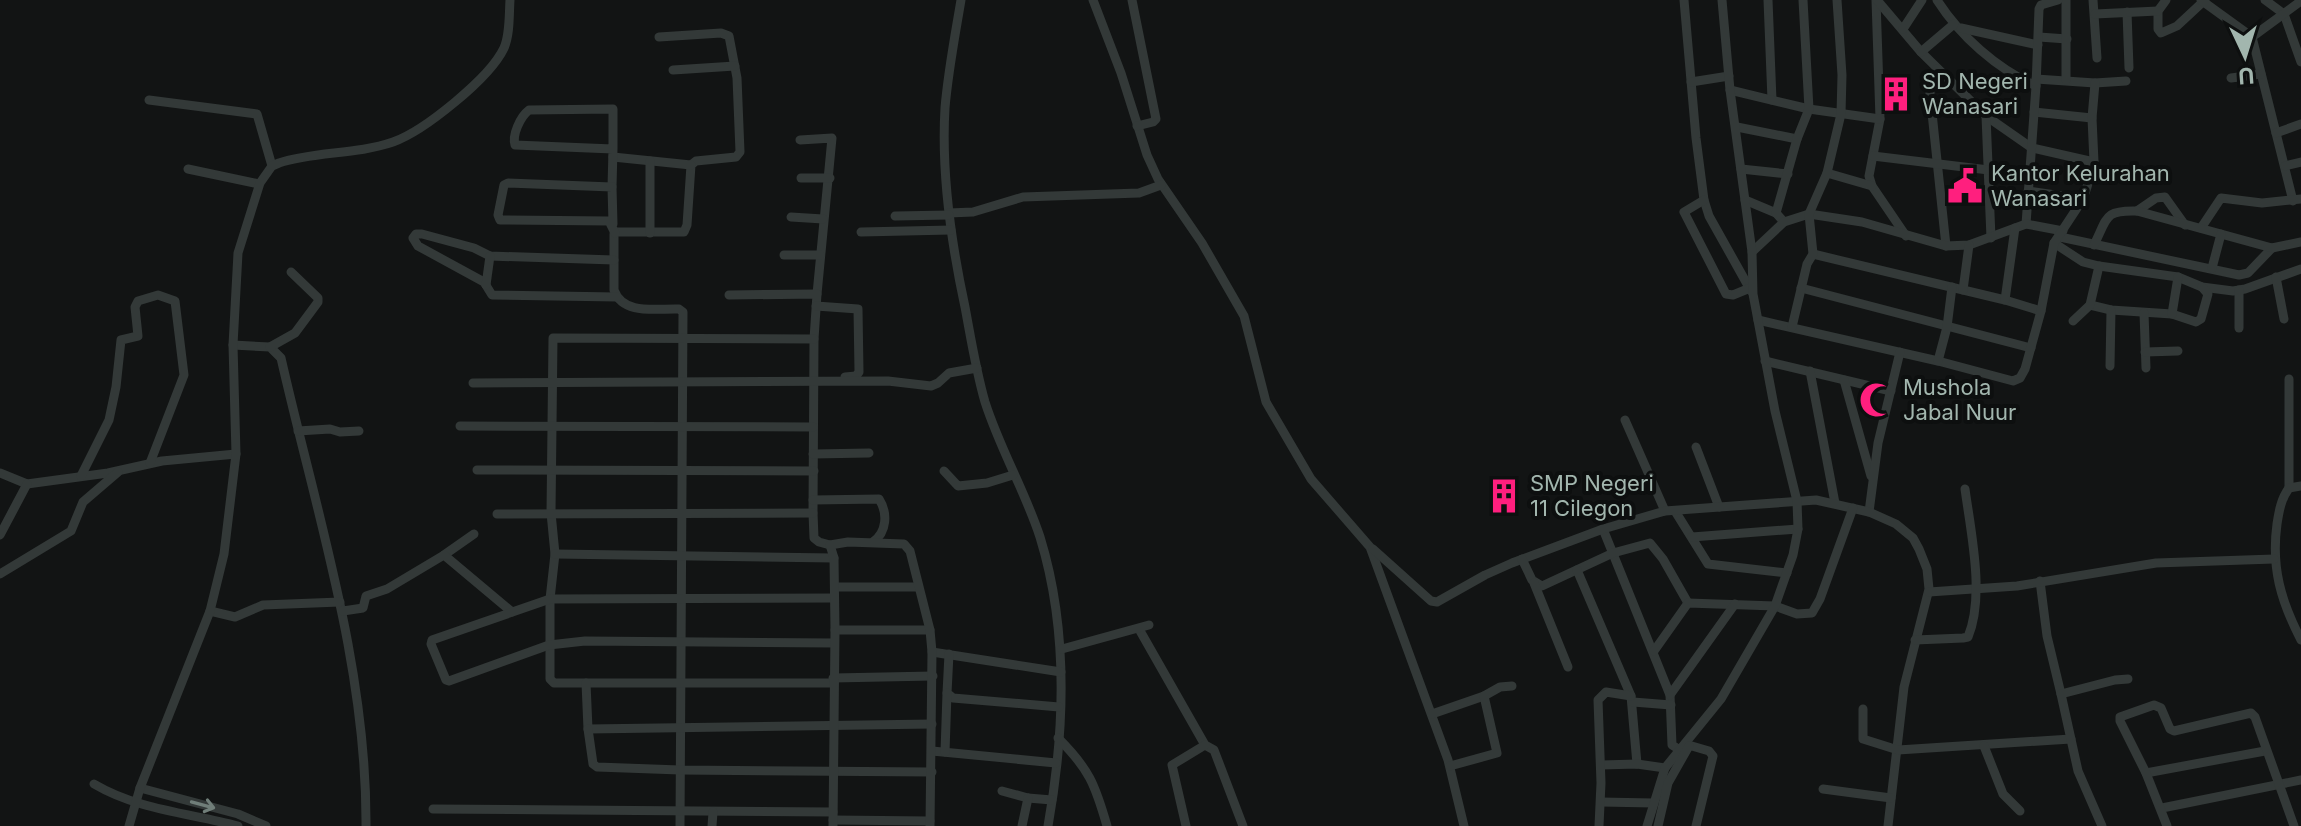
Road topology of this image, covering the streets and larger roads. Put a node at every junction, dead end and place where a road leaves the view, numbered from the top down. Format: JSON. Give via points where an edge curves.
{"nodes":[{"id":1,"x":510,"y":0,"type":"edge"},
{"id":2,"x":961,"y":0,"type":"edge"},
{"id":3,"x":1093,"y":0,"type":"edge"},
{"id":4,"x":1132,"y":0,"type":"edge"},
{"id":5,"x":1684,"y":0,"type":"edge"},
{"id":6,"x":1722,"y":0,"type":"edge"},
{"id":7,"x":1768,"y":0,"type":"edge"},
{"id":8,"x":1803,"y":0,"type":"edge"},
{"id":9,"x":1837,"y":0,"type":"edge"},
{"id":10,"x":1877,"y":0,"type":"edge"},
{"id":11,"x":1922,"y":0,"type":"edge"},
{"id":12,"x":1937,"y":0,"type":"edge"},
{"id":13,"x":2058,"y":0,"type":"edge"},
{"id":14,"x":2066,"y":0,"type":"edge"},
{"id":15,"x":2093,"y":0,"type":"edge"},
{"id":16,"x":2166,"y":0,"type":"edge"},
{"id":17,"x":2265,"y":0,"type":"edge"},
{"id":18,"x":2203,"y":1,"type":"edge"},
{"id":19,"x":2301,"y":1,"type":"edge"},
{"id":20,"x":2158,"y":11,"type":"junction"},
{"id":21,"x":2127,"y":12,"type":"junction"},
{"id":22,"x":2095,"y":14,"type":"junction"},
{"id":23,"x":2284,"y":14,"type":"junction"},
{"id":24,"x":1956,"y":26,"type":"junction"},
{"id":25,"x":1903,"y":29,"type":"junction"},
{"id":26,"x":659,"y":37,"type":"dead end"},
{"id":27,"x":2252,"y":37,"type":"junction"},
{"id":28,"x":2067,"y":39,"type":"junction"},
{"id":29,"x":2038,"y":41,"type":"junction"},
{"id":30,"x":2299,"y":49,"type":"edge"},
{"id":31,"x":1921,"y":52,"type":"junction"},
{"id":32,"x":2097,"y":58,"type":"dead end"},
{"id":33,"x":2301,"y":62,"type":"edge"},
{"id":34,"x":735,"y":66,"type":"junction"},
{"id":35,"x":2129,"y":68,"type":"dead end"},
{"id":36,"x":1937,"y":69,"type":"junction"},
{"id":37,"x":673,"y":70,"type":"dead end"},
{"id":38,"x":2261,"y":74,"type":"junction"},
{"id":39,"x":1729,"y":76,"type":"junction"},
{"id":40,"x":2231,"y":78,"type":"dead end"},
{"id":41,"x":2066,"y":80,"type":"junction"},
{"id":42,"x":2126,"y":81,"type":"dead end"},
{"id":43,"x":1691,"y":82,"type":"junction"},
{"id":44,"x":2036,"y":82,"type":"junction"},
{"id":45,"x":2095,"y":83,"type":"junction"},
{"id":46,"x":1730,"y":90,"type":"junction"},
{"id":47,"x":149,"y":100,"type":"dead end"},
{"id":48,"x":1772,"y":100,"type":"junction"},
{"id":49,"x":1809,"y":109,"type":"junction"},
{"id":50,"x":2034,"y":112,"type":"junction"},
{"id":51,"x":1841,"y":114,"type":"junction"},
{"id":52,"x":1986,"y":116,"type":"junction"},
{"id":53,"x":2092,"y":118,"type":"junction"},
{"id":54,"x":1880,"y":119,"type":"junction"},
{"id":55,"x":2301,"y":124,"type":"edge"},
{"id":56,"x":1137,"y":126,"type":"junction"},
{"id":57,"x":1737,"y":127,"type":"junction"},
{"id":58,"x":2276,"y":133,"type":"junction"},
{"id":59,"x":1797,"y":139,"type":"junction"},
{"id":60,"x":800,"y":140,"type":"dead end"},
{"id":61,"x":2032,"y":148,"type":"junction"},
{"id":62,"x":613,"y":153,"type":"junction"},
{"id":63,"x":1873,"y":156,"type":"junction"},
{"id":64,"x":650,"y":161,"type":"junction"},
{"id":65,"x":2094,"y":162,"type":"junction"},
{"id":66,"x":2301,"y":162,"type":"edge"},
{"id":67,"x":1937,"y":163,"type":"junction"},
{"id":68,"x":691,"y":165,"type":"junction"},
{"id":69,"x":272,"y":166,"type":"junction"},
{"id":70,"x":2285,"y":166,"type":"junction"},
{"id":71,"x":188,"y":169,"type":"dead end"},
{"id":72,"x":1741,"y":169,"type":"junction"},
{"id":73,"x":1987,"y":169,"type":"junction"},
{"id":74,"x":1827,"y":173,"type":"junction"},
{"id":75,"x":1788,"y":174,"type":"junction"},
{"id":76,"x":2030,"y":175,"type":"junction"},
{"id":77,"x":801,"y":178,"type":"dead end"},
{"id":78,"x":830,"y":178,"type":"junction"},
{"id":79,"x":259,"y":184,"type":"junction"},
{"id":80,"x":1161,"y":185,"type":"junction"},
{"id":81,"x":1872,"y":186,"type":"junction"},
{"id":82,"x":612,"y":187,"type":"junction"},
{"id":83,"x":2028,"y":191,"type":"junction"},
{"id":84,"x":2083,"y":199,"type":"junction"},
{"id":85,"x":1704,"y":200,"type":"junction"},
{"id":86,"x":1745,"y":200,"type":"junction"},
{"id":87,"x":2297,"y":200,"type":"edge"},
{"id":88,"x":2137,"y":211,"type":"junction"},
{"id":89,"x":1776,"y":213,"type":"junction"},
{"id":90,"x":949,"y":214,"type":"junction"},
{"id":91,"x":1809,"y":214,"type":"junction"},
{"id":92,"x":895,"y":216,"type":"dead end"},
{"id":93,"x":791,"y":217,"type":"dead end"},
{"id":94,"x":823,"y":219,"type":"junction"},
{"id":95,"x":1784,"y":222,"type":"junction"},
{"id":96,"x":2026,"y":224,"type":"junction"},
{"id":97,"x":2185,"y":225,"type":"junction"},
{"id":98,"x":614,"y":228,"type":"junction"},
{"id":99,"x":2015,"y":228,"type":"junction"},
{"id":100,"x":2201,"y":228,"type":"junction"},
{"id":101,"x":951,"y":230,"type":"junction"},
{"id":102,"x":861,"y":232,"type":"dead end"},
{"id":103,"x":650,"y":233,"type":"junction"},
{"id":104,"x":2221,"y":234,"type":"junction"},
{"id":105,"x":1906,"y":236,"type":"junction"},
{"id":106,"x":2059,"y":237,"type":"junction"},
{"id":107,"x":1991,"y":238,"type":"junction"},
{"id":108,"x":2301,"y":242,"type":"edge"},
{"id":109,"x":1969,"y":245,"type":"junction"},
{"id":110,"x":2094,"y":245,"type":"junction"},
{"id":111,"x":1946,"y":246,"type":"junction"},
{"id":112,"x":2272,"y":248,"type":"junction"},
{"id":113,"x":1752,"y":252,"type":"junction"},
{"id":114,"x":1813,"y":254,"type":"junction"},
{"id":115,"x":784,"y":255,"type":"dead end"},
{"id":116,"x":820,"y":255,"type":"junction"},
{"id":117,"x":490,"y":256,"type":"junction"},
{"id":118,"x":614,"y":260,"type":"junction"},
{"id":119,"x":2099,"y":266,"type":"junction"},
{"id":120,"x":2212,"y":268,"type":"junction"},
{"id":121,"x":2301,"y":269,"type":"edge"},
{"id":122,"x":291,"y":272,"type":"dead end"},
{"id":123,"x":2178,"y":277,"type":"junction"},
{"id":124,"x":2276,"y":277,"type":"junction"},
{"id":125,"x":486,"y":285,"type":"junction"},
{"id":126,"x":1952,"y":287,"type":"junction"},
{"id":127,"x":2202,"y":287,"type":"junction"},
{"id":128,"x":1801,"y":288,"type":"junction"},
{"id":129,"x":1963,"y":290,"type":"junction"},
{"id":130,"x":2239,"y":290,"type":"junction"},
{"id":131,"x":1751,"y":291,"type":"junction"},
{"id":132,"x":817,"y":294,"type":"junction"},
{"id":133,"x":729,"y":295,"type":"dead end"},
{"id":134,"x":617,"y":297,"type":"junction"},
{"id":135,"x":2005,"y":300,"type":"junction"},
{"id":136,"x":2090,"y":305,"type":"junction"},
{"id":137,"x":816,"y":306,"type":"junction"},
{"id":138,"x":2111,"y":310,"type":"junction"},
{"id":139,"x":2041,"y":311,"type":"junction"},
{"id":140,"x":2144,"y":313,"type":"junction"},
{"id":141,"x":2172,"y":314,"type":"junction"},
{"id":142,"x":2284,"y":319,"type":"dead end"},
{"id":143,"x":1758,"y":320,"type":"junction"},
{"id":144,"x":2073,"y":321,"type":"dead end"},
{"id":145,"x":1792,"y":327,"type":"junction"},
{"id":146,"x":1947,"y":327,"type":"junction"},
{"id":147,"x":2239,"y":328,"type":"dead end"},
{"id":148,"x":814,"y":339,"type":"junction"},
{"id":149,"x":684,"y":340,"type":"junction"},
{"id":150,"x":233,"y":345,"type":"junction"},
{"id":151,"x":270,"y":347,"type":"junction"},
{"id":152,"x":2031,"y":348,"type":"junction"},
{"id":153,"x":2178,"y":351,"type":"dead end"},
{"id":154,"x":1900,"y":352,"type":"junction"},
{"id":155,"x":2145,"y":352,"type":"junction"},
{"id":156,"x":1765,"y":361,"type":"junction"},
{"id":157,"x":1938,"y":361,"type":"junction"},
{"id":158,"x":2110,"y":366,"type":"dead end"},
{"id":159,"x":977,"y":368,"type":"junction"},
{"id":160,"x":2146,"y":368,"type":"dead end"},
{"id":161,"x":1810,"y":371,"type":"junction"},
{"id":162,"x":2289,"y":379,"type":"dead end"},
{"id":163,"x":814,"y":380,"type":"junction"},
{"id":164,"x":1844,"y":380,"type":"junction"},
{"id":165,"x":473,"y":383,"type":"dead end"},
{"id":166,"x":553,"y":384,"type":"junction"},
{"id":167,"x":683,"y":384,"type":"junction"},
{"id":168,"x":1891,"y":391,"type":"junction"},
{"id":169,"x":1625,"y":420,"type":"dead end"},
{"id":170,"x":460,"y":426,"type":"dead end"},
{"id":171,"x":552,"y":427,"type":"junction"},
{"id":172,"x":683,"y":427,"type":"junction"},
{"id":173,"x":813,"y":427,"type":"junction"},
{"id":174,"x":298,"y":431,"type":"junction"},
{"id":175,"x":359,"y":431,"type":"dead end"},
{"id":176,"x":1696,"y":447,"type":"dead end"},
{"id":177,"x":869,"y":453,"type":"dead end"},
{"id":178,"x":236,"y":454,"type":"junction"},
{"id":179,"x":813,"y":454,"type":"junction"},
{"id":180,"x":150,"y":463,"type":"junction"},
{"id":181,"x":552,"y":468,"type":"junction"},
{"id":182,"x":121,"y":470,"type":"junction"},
{"id":183,"x":477,"y":470,"type":"dead end"},
{"id":184,"x":814,"y":471,"type":"junction"},
{"id":185,"x":944,"y":471,"type":"dead end"},
{"id":186,"x":683,"y":472,"type":"junction"},
{"id":187,"x":0,"y":473,"type":"edge"},
{"id":188,"x":1013,"y":475,"type":"junction"},
{"id":189,"x":81,"y":476,"type":"junction"},
{"id":190,"x":1872,"y":479,"type":"junction"},
{"id":191,"x":27,"y":484,"type":"junction"},
{"id":192,"x":2301,"y":486,"type":"edge"},
{"id":193,"x":2289,"y":488,"type":"junction"},
{"id":194,"x":1965,"y":489,"type":"dead end"},
{"id":195,"x":813,"y":500,"type":"junction"},
{"id":196,"x":1797,"y":501,"type":"junction"},
{"id":197,"x":1835,"y":503,"type":"junction"},
{"id":198,"x":1719,"y":507,"type":"junction"},
{"id":199,"x":1853,"y":508,"type":"junction"},
{"id":200,"x":1670,"y":511,"type":"junction"},
{"id":201,"x":683,"y":512,"type":"junction"},
{"id":202,"x":1869,"y":512,"type":"junction"},
{"id":203,"x":551,"y":513,"type":"junction"},
{"id":204,"x":813,"y":513,"type":"junction"},
{"id":205,"x":497,"y":514,"type":"dead end"},
{"id":206,"x":1603,"y":529,"type":"junction"},
{"id":207,"x":1798,"y":529,"type":"junction"},
{"id":208,"x":474,"y":534,"type":"dead end"},
{"id":209,"x":0,"y":535,"type":"edge"},
{"id":210,"x":1692,"y":537,"type":"junction"},
{"id":211,"x":873,"y":542,"type":"junction"},
{"id":212,"x":830,"y":545,"type":"junction"},
{"id":213,"x":1370,"y":547,"type":"junction"},
{"id":214,"x":1613,"y":553,"type":"junction"},
{"id":215,"x":555,"y":554,"type":"junction"},
{"id":216,"x":444,"y":555,"type":"junction"},
{"id":217,"x":681,"y":557,"type":"junction"},
{"id":218,"x":834,"y":558,"type":"junction"},
{"id":219,"x":1522,"y":559,"type":"junction"},
{"id":220,"x":2274,"y":559,"type":"junction"},
{"id":221,"x":1577,"y":570,"type":"junction"},
{"id":222,"x":1787,"y":573,"type":"junction"},
{"id":223,"x":0,"y":574,"type":"edge"},
{"id":224,"x":1532,"y":580,"type":"junction"},
{"id":225,"x":2040,"y":581,"type":"junction"},
{"id":226,"x":918,"y":587,"type":"junction"},
{"id":227,"x":1976,"y":590,"type":"junction"},
{"id":228,"x":1929,"y":592,"type":"junction"},
{"id":229,"x":834,"y":593,"type":"junction"},
{"id":230,"x":550,"y":599,"type":"junction"},
{"id":231,"x":681,"y":600,"type":"junction"},
{"id":232,"x":1688,"y":603,"type":"junction"},
{"id":233,"x":1735,"y":604,"type":"junction"},
{"id":234,"x":341,"y":606,"type":"junction"},
{"id":235,"x":1775,"y":606,"type":"junction"},
{"id":236,"x":210,"y":611,"type":"junction"},
{"id":237,"x":512,"y":612,"type":"junction"},
{"id":238,"x":835,"y":630,"type":"junction"},
{"id":239,"x":930,"y":630,"type":"junction"},
{"id":240,"x":1915,"y":640,"type":"junction"},
{"id":241,"x":2301,"y":640,"type":"edge"},
{"id":242,"x":681,"y":642,"type":"junction"},
{"id":243,"x":834,"y":643,"type":"junction"},
{"id":244,"x":549,"y":645,"type":"junction"},
{"id":245,"x":1062,"y":649,"type":"junction"},
{"id":246,"x":1654,"y":651,"type":"junction"},
{"id":247,"x":932,"y":652,"type":"junction"},
{"id":248,"x":949,"y":654,"type":"junction"},
{"id":249,"x":1568,"y":667,"type":"dead end"},
{"id":250,"x":1061,"y":672,"type":"junction"},
{"id":251,"x":933,"y":676,"type":"junction"},
{"id":252,"x":2128,"y":679,"type":"dead end"},
{"id":253,"x":833,"y":681,"type":"junction"},
{"id":254,"x":586,"y":683,"type":"junction"},
{"id":255,"x":680,"y":684,"type":"junction"},
{"id":256,"x":1512,"y":686,"type":"dead end"},
{"id":257,"x":947,"y":693,"type":"junction"},
{"id":258,"x":2061,"y":694,"type":"junction"},
{"id":259,"x":1484,"y":696,"type":"junction"},
{"id":260,"x":1632,"y":699,"type":"junction"},
{"id":261,"x":1670,"y":700,"type":"junction"},
{"id":262,"x":1059,"y":707,"type":"junction"},
{"id":263,"x":1863,"y":709,"type":"dead end"},
{"id":264,"x":1432,"y":714,"type":"junction"},
{"id":265,"x":932,"y":724,"type":"junction"},
{"id":266,"x":680,"y":727,"type":"junction"},
{"id":267,"x":834,"y":727,"type":"junction"},
{"id":268,"x":588,"y":729,"type":"junction"},
{"id":269,"x":1058,"y":738,"type":"junction"},
{"id":270,"x":2071,"y":739,"type":"junction"},
{"id":271,"x":1205,"y":745,"type":"junction"},
{"id":272,"x":1685,"y":746,"type":"junction"},
{"id":273,"x":1984,"y":746,"type":"junction"},
{"id":274,"x":1898,"y":750,"type":"junction"},
{"id":275,"x":932,"y":751,"type":"junction"},
{"id":276,"x":2265,"y":751,"type":"junction"},
{"id":277,"x":945,"y":752,"type":"junction"},
{"id":278,"x":1056,"y":763,"type":"junction"},
{"id":279,"x":1637,"y":764,"type":"junction"},
{"id":280,"x":1601,"y":765,"type":"junction"},
{"id":281,"x":1450,"y":766,"type":"junction"},
{"id":282,"x":1665,"y":768,"type":"junction"},
{"id":283,"x":680,"y":770,"type":"junction"},
{"id":284,"x":832,"y":771,"type":"junction"},
{"id":285,"x":932,"y":772,"type":"junction"},
{"id":286,"x":2146,"y":773,"type":"junction"},
{"id":287,"x":2301,"y":780,"type":"edge"},
{"id":288,"x":2278,"y":783,"type":"junction"},
{"id":289,"x":94,"y":784,"type":"dead end"},
{"id":290,"x":140,"y":788,"type":"junction"},
{"id":291,"x":1823,"y":789,"type":"dead end"},
{"id":292,"x":1002,"y":791,"type":"dead end"},
{"id":293,"x":1028,"y":798,"type":"junction"},
{"id":294,"x":1891,"y":798,"type":"junction"},
{"id":295,"x":1052,"y":800,"type":"junction"},
{"id":296,"x":1601,"y":802,"type":"junction"},
{"id":297,"x":135,"y":803,"type":"junction"},
{"id":298,"x":1653,"y":803,"type":"junction"},
{"id":299,"x":2162,"y":808,"type":"junction"},
{"id":300,"x":433,"y":809,"type":"dead end"},
{"id":301,"x":2020,"y":811,"type":"dead end"},
{"id":302,"x":679,"y":812,"type":"junction"},
{"id":303,"x":713,"y":812,"type":"junction"},
{"id":304,"x":833,"y":819,"type":"edge"},
{"id":305,"x":930,"y":824,"type":"edge"},
{"id":306,"x":129,"y":826,"type":"edge"},
{"id":307,"x":238,"y":826,"type":"edge"},
{"id":308,"x":266,"y":826,"type":"edge"},
{"id":309,"x":366,"y":826,"type":"edge"},
{"id":310,"x":680,"y":826,"type":"edge"},
{"id":311,"x":712,"y":826,"type":"edge"},
{"id":312,"x":1022,"y":826,"type":"edge"},
{"id":313,"x":1048,"y":826,"type":"edge"},
{"id":314,"x":1107,"y":826,"type":"edge"},
{"id":315,"x":1186,"y":826,"type":"edge"},
{"id":316,"x":1243,"y":826,"type":"edge"},
{"id":317,"x":1464,"y":826,"type":"edge"},
{"id":318,"x":1599,"y":826,"type":"edge"},
{"id":319,"x":1647,"y":826,"type":"edge"},
{"id":320,"x":1658,"y":826,"type":"edge"},
{"id":321,"x":1696,"y":826,"type":"edge"},
{"id":322,"x":1888,"y":826,"type":"edge"},
{"id":323,"x":2102,"y":826,"type":"edge"},
{"id":324,"x":2167,"y":826,"type":"edge"},
{"id":325,"x":2294,"y":826,"type":"edge"}],
"edges":[{"from":1,"to":69,"type":"street","via":[[503,50],[431,121],[392,142]]},
{"from":2,"to":90,"type":"street","via":[[945,108]]},
{"from":3,"to":56,"type":"street"},
{"from":4,"to":56,"type":"street","via":[[1156,119]]},
{"from":5,"to":43,"type":"street"},
{"from":6,"to":39,"type":"street"},
{"from":7,"to":48,"type":"street"},
{"from":8,"to":49,"type":"street"},
{"from":9,"to":51,"type":"street"},
{"from":10,"to":25,"type":"street"},
{"from":10,"to":54,"type":"street"},
{"from":11,"to":25,"type":"street"},
{"from":12,"to":24,"type":"street"},
{"from":13,"to":29,"type":"street","via":[[2039,7]]},
{"from":14,"to":28,"type":"street"},
{"from":15,"to":22,"type":"street"},
{"from":16,"to":20,"type":"street"},
{"from":17,"to":23,"type":"street"},
{"from":18,"to":20,"type":"street","via":[[2163,33]]},
{"from":18,"to":27,"type":"street"},
{"from":19,"to":23,"type":"street"},
{"from":20,"to":21,"type":"street"},
{"from":21,"to":22,"type":"street"},
{"from":21,"to":35,"type":"street"},
{"from":22,"to":32,"type":"street"},
{"from":23,"to":27,"type":"street"},
{"from":23,"to":30,"type":"street"},
{"from":24,"to":29,"type":"street"},
{"from":24,"to":31,"type":"street"},
{"from":24,"to":44,"type":"street","via":[[2011,75]]},
{"from":25,"to":31,"type":"street"},
{"from":26,"to":34,"type":"street","via":[[725,33]]},
{"from":27,"to":38,"type":"street"},
{"from":28,"to":29,"type":"street"},
{"from":28,"to":41,"type":"street"},
{"from":29,"to":44,"type":"street"},
{"from":30,"to":33,"type":"street"},
{"from":31,"to":36,"type":"street"},
{"from":34,"to":37,"type":"street"},
{"from":34,"to":68,"type":"street","via":[[740,154]]},
{"from":36,"to":52,"type":"street"},
{"from":36,"to":67,"type":"street","via":[[1930,94]]},
{"from":38,"to":40,"type":"street"},
{"from":38,"to":58,"type":"street"},
{"from":39,"to":43,"type":"street"},
{"from":39,"to":46,"type":"street"},
{"from":41,"to":44,"type":"street"},
{"from":41,"to":45,"type":"street"},
{"from":42,"to":45,"type":"street"},
{"from":43,"to":85,"type":"street"},
{"from":44,"to":50,"type":"street"},
{"from":45,"to":53,"type":"street"},
{"from":46,"to":48,"type":"street"},
{"from":46,"to":57,"type":"street"},
{"from":47,"to":69,"type":"street","via":[[257,114]]},
{"from":48,"to":49,"type":"street"},
{"from":49,"to":51,"type":"street"},
{"from":49,"to":59,"type":"street"},
{"from":50,"to":53,"type":"street"},
{"from":50,"to":61,"type":"street"},
{"from":51,"to":54,"type":"street"},
{"from":51,"to":74,"type":"street"},
{"from":52,"to":61,"type":"street"},
{"from":52,"to":73,"type":"street"},
{"from":53,"to":65,"type":"street"},
{"from":54,"to":63,"type":"street"},
{"from":55,"to":58,"type":"street"},
{"from":56,"to":80,"type":"street"},
{"from":57,"to":59,"type":"street"},
{"from":57,"to":72,"type":"street"},
{"from":58,"to":70,"type":"street"},
{"from":59,"to":75,"type":"street"},
{"from":60,"to":78,"type":"street","via":[[832,138]]},
{"from":61,"to":65,"type":"street"},
{"from":61,"to":76,"type":"street"},
{"from":62,"to":62,"type":"street","via":[[613,109],[529,110],[514,138],[515,145]]},
{"from":62,"to":64,"type":"street"},
{"from":62,"to":82,"type":"street"},
{"from":63,"to":67,"type":"street"},
{"from":63,"to":81,"type":"street"},
{"from":64,"to":68,"type":"street"},
{"from":64,"to":103,"type":"street"},
{"from":65,"to":84,"type":"street"},
{"from":66,"to":70,"type":"street"},
{"from":67,"to":73,"type":"street"},
{"from":67,"to":111,"type":"street"},
{"from":68,"to":103,"type":"street","via":[[686,229],[681,234]]},
{"from":69,"to":79,"type":"street"},
{"from":70,"to":87,"type":"street"},
{"from":71,"to":79,"type":"street"},
{"from":72,"to":75,"type":"street"},
{"from":72,"to":86,"type":"street"},
{"from":73,"to":76,"type":"street"},
{"from":73,"to":107,"type":"street"},
{"from":74,"to":81,"type":"street"},
{"from":74,"to":91,"type":"street"},
{"from":75,"to":89,"type":"street"},
{"from":76,"to":83,"type":"street"},
{"from":77,"to":78,"type":"street"},
{"from":78,"to":94,"type":"street"},
{"from":79,"to":150,"type":"street","via":[[238,253]]},
{"from":80,"to":90,"type":"street","via":[[1139,193],[1023,197]]},
{"from":80,"to":213,"type":"street","via":[[1236,299],[1266,402],[1297,457]]},
{"from":81,"to":105,"type":"street"},
{"from":82,"to":98,"type":"street"},
{"from":82,"to":98,"type":"street","via":[[508,183],[498,215],[500,220],[604,221]]},
{"from":83,"to":84,"type":"street"},
{"from":83,"to":96,"type":"street"},
{"from":84,"to":106,"type":"street"},
{"from":85,"to":131,"type":"street"},
{"from":85,"to":131,"type":"street","via":[[1684,212],[1697,241],[1726,294]]},
{"from":86,"to":89,"type":"street"},
{"from":86,"to":113,"type":"street"},
{"from":87,"to":100,"type":"street","via":[[2221,198]]},
{"from":88,"to":97,"type":"street"},
{"from":88,"to":97,"type":"street","via":[[2165,197]]},
{"from":88,"to":110,"type":"street","via":[[2112,213]]},
{"from":89,"to":95,"type":"street"},
{"from":90,"to":92,"type":"street"},
{"from":90,"to":101,"type":"street"},
{"from":91,"to":95,"type":"street"},
{"from":91,"to":105,"type":"street"},
{"from":91,"to":114,"type":"street"},
{"from":93,"to":94,"type":"street"},
{"from":94,"to":116,"type":"street"},
{"from":95,"to":113,"type":"street"},
{"from":96,"to":99,"type":"street"},
{"from":96,"to":106,"type":"street"},
{"from":97,"to":100,"type":"street"},
{"from":98,"to":103,"type":"street"},
{"from":98,"to":118,"type":"street"},
{"from":99,"to":107,"type":"street"},
{"from":99,"to":135,"type":"street"},
{"from":100,"to":104,"type":"street"},
{"from":101,"to":102,"type":"street"},
{"from":101,"to":159,"type":"street"},
{"from":104,"to":112,"type":"street"},
{"from":104,"to":120,"type":"street"},
{"from":105,"to":111,"type":"street"},
{"from":106,"to":110,"type":"street"},
{"from":106,"to":119,"type":"street","via":[[2083,262]]},
{"from":106,"to":139,"type":"street"},
{"from":107,"to":109,"type":"street"},
{"from":108,"to":112,"type":"street"},
{"from":109,"to":111,"type":"street"},
{"from":109,"to":129,"type":"street"},
{"from":110,"to":120,"type":"street"},
{"from":112,"to":120,"type":"street","via":[[2247,274]]},
{"from":113,"to":131,"type":"street"},
{"from":114,"to":126,"type":"street"},
{"from":114,"to":128,"type":"street"},
{"from":115,"to":116,"type":"street"},
{"from":116,"to":132,"type":"street"},
{"from":117,"to":118,"type":"street"},
{"from":117,"to":125,"type":"street"},
{"from":117,"to":125,"type":"street","via":[[422,234],[413,238],[418,246]]},
{"from":118,"to":134,"type":"street"},
{"from":119,"to":123,"type":"street"},
{"from":119,"to":136,"type":"street"},
{"from":121,"to":124,"type":"street"},
{"from":122,"to":151,"type":"street","via":[[318,302],[295,333]]},
{"from":123,"to":127,"type":"street"},
{"from":123,"to":141,"type":"street"},
{"from":124,"to":130,"type":"street"},
{"from":124,"to":142,"type":"street"},
{"from":125,"to":134,"type":"street","via":[[492,295]]},
{"from":126,"to":129,"type":"street"},
{"from":126,"to":146,"type":"street"},
{"from":127,"to":130,"type":"street"},
{"from":127,"to":141,"type":"street","via":[[2208,294],[2200,320]]},
{"from":128,"to":145,"type":"street"},
{"from":128,"to":146,"type":"street"},
{"from":129,"to":135,"type":"street"},
{"from":130,"to":147,"type":"street"},
{"from":131,"to":143,"type":"street"},
{"from":132,"to":133,"type":"street"},
{"from":132,"to":137,"type":"street"},
{"from":134,"to":149,"type":"street","via":[[631,308],[679,309]]},
{"from":135,"to":139,"type":"street"},
{"from":136,"to":138,"type":"street"},
{"from":136,"to":144,"type":"street"},
{"from":137,"to":148,"type":"street"},
{"from":137,"to":163,"type":"street","via":[[858,309],[859,372]]},
{"from":138,"to":140,"type":"street"},
{"from":138,"to":158,"type":"street"},
{"from":139,"to":152,"type":"street"},
{"from":140,"to":141,"type":"street"},
{"from":140,"to":155,"type":"street"},
{"from":143,"to":145,"type":"street"},
{"from":143,"to":156,"type":"street"},
{"from":145,"to":154,"type":"street"},
{"from":146,"to":152,"type":"street"},
{"from":146,"to":157,"type":"street"},
{"from":148,"to":149,"type":"street"},
{"from":148,"to":163,"type":"street"},
{"from":149,"to":166,"type":"street","via":[[555,337]]},
{"from":149,"to":167,"type":"street"},
{"from":150,"to":151,"type":"street"},
{"from":150,"to":178,"type":"street"},
{"from":151,"to":174,"type":"street","via":[[281,358]]},
{"from":152,"to":157,"type":"street","via":[[2023,375],[2015,381]]},
{"from":153,"to":155,"type":"street"},
{"from":154,"to":157,"type":"street"},
{"from":154,"to":168,"type":"street"},
{"from":155,"to":160,"type":"street"},
{"from":156,"to":161,"type":"street"},
{"from":156,"to":196,"type":"street"},
{"from":159,"to":163,"type":"street","via":[[949,373],[931,386]]},
{"from":159,"to":188,"type":"street"},
{"from":161,"to":164,"type":"street"},
{"from":161,"to":197,"type":"street"},
{"from":162,"to":193,"type":"street"},
{"from":163,"to":167,"type":"street"},
{"from":163,"to":173,"type":"street"},
{"from":164,"to":168,"type":"street"},
{"from":164,"to":190,"type":"street"},
{"from":165,"to":166,"type":"street"},
{"from":166,"to":167,"type":"street"},
{"from":166,"to":171,"type":"street"},
{"from":167,"to":172,"type":"street"},
{"from":168,"to":190,"type":"street"},
{"from":169,"to":200,"type":"street"},
{"from":170,"to":171,"type":"street"},
{"from":171,"to":172,"type":"street"},
{"from":171,"to":181,"type":"street"},
{"from":172,"to":173,"type":"street"},
{"from":172,"to":186,"type":"street"},
{"from":173,"to":179,"type":"street"},
{"from":174,"to":175,"type":"street"},
{"from":174,"to":234,"type":"street"},
{"from":176,"to":198,"type":"street"},
{"from":177,"to":179,"type":"street"},
{"from":178,"to":180,"type":"street"},
{"from":178,"to":236,"type":"street","via":[[227,536]]},
{"from":179,"to":184,"type":"street"},
{"from":180,"to":182,"type":"street"},
{"from":180,"to":189,"type":"street","via":[[184,375],[175,301],[158,295],[135,307],[138,336],[121,341],[109,420]]},
{"from":181,"to":183,"type":"street"},
{"from":181,"to":186,"type":"street"},
{"from":181,"to":203,"type":"street"},
{"from":182,"to":189,"type":"street"},
{"from":182,"to":223,"type":"street","via":[[83,502],[67,534]]},
{"from":184,"to":186,"type":"street"},
{"from":184,"to":195,"type":"street"},
{"from":185,"to":188,"type":"street","via":[[958,486]]},
{"from":186,"to":201,"type":"street"},
{"from":187,"to":191,"type":"street"},
{"from":188,"to":245,"type":"street","via":[[1040,538]]},
{"from":189,"to":191,"type":"street"},
{"from":190,"to":202,"type":"street"},
{"from":191,"to":209,"type":"street"},
{"from":192,"to":193,"type":"street"},
{"from":193,"to":220,"type":"street","via":[[2280,508]]},
{"from":194,"to":227,"type":"street"},
{"from":195,"to":204,"type":"street"},
{"from":195,"to":211,"type":"street","via":[[879,499],[884,529]]},
{"from":196,"to":197,"type":"street"},
{"from":196,"to":198,"type":"street"},
{"from":196,"to":207,"type":"street"},
{"from":197,"to":199,"type":"street"},
{"from":198,"to":200,"type":"street"},
{"from":199,"to":202,"type":"street"},
{"from":199,"to":235,"type":"street","via":[[1815,610],[1797,614]]},
{"from":200,"to":206,"type":"street"},
{"from":200,"to":210,"type":"street"},
{"from":201,"to":203,"type":"street"},
{"from":201,"to":204,"type":"street"},
{"from":201,"to":217,"type":"street"},
{"from":202,"to":228,"type":"street","via":[[1913,538],[1927,569]]},
{"from":203,"to":205,"type":"street"},
{"from":203,"to":215,"type":"street"},
{"from":204,"to":212,"type":"street","via":[[814,538]]},
{"from":206,"to":214,"type":"street"},
{"from":206,"to":219,"type":"street"},
{"from":207,"to":210,"type":"street"},
{"from":207,"to":222,"type":"street"},
{"from":208,"to":216,"type":"street"},
{"from":210,"to":222,"type":"street","via":[[1709,565]]},
{"from":211,"to":212,"type":"street"},
{"from":211,"to":226,"type":"street","via":[[907,546]]},
{"from":212,"to":218,"type":"street"},
{"from":213,"to":219,"type":"street","via":[[1435,602]]},
{"from":213,"to":264,"type":"street"},
{"from":214,"to":221,"type":"street"},
{"from":214,"to":232,"type":"street","via":[[1651,544]]},
{"from":214,"to":246,"type":"street"},
{"from":215,"to":217,"type":"street"},
{"from":215,"to":230,"type":"street"},
{"from":216,"to":234,"type":"street","via":[[366,596],[363,608]]},
{"from":216,"to":237,"type":"street"},
{"from":217,"to":218,"type":"street"},
{"from":217,"to":231,"type":"street"},
{"from":218,"to":229,"type":"street"},
{"from":219,"to":224,"type":"street"},
{"from":220,"to":225,"type":"street","via":[[2156,563]]},
{"from":220,"to":241,"type":"street","via":[[2280,594]]},
{"from":221,"to":224,"type":"street","via":[[1542,586]]},
{"from":221,"to":260,"type":"street"},
{"from":222,"to":235,"type":"street"},
{"from":224,"to":249,"type":"street"},
{"from":225,"to":227,"type":"street"},
{"from":225,"to":258,"type":"street"},
{"from":226,"to":229,"type":"street"},
{"from":226,"to":239,"type":"street"},
{"from":227,"to":228,"type":"street"},
{"from":227,"to":240,"type":"street","via":[[1968,637]]},
{"from":228,"to":240,"type":"street"},
{"from":229,"to":231,"type":"street"},
{"from":229,"to":238,"type":"street"},
{"from":230,"to":231,"type":"street"},
{"from":230,"to":237,"type":"street"},
{"from":230,"to":244,"type":"street"},
{"from":231,"to":242,"type":"street"},
{"from":232,"to":233,"type":"street"},
{"from":232,"to":246,"type":"street"},
{"from":233,"to":235,"type":"street"},
{"from":233,"to":261,"type":"street"},
{"from":234,"to":236,"type":"street","via":[[263,605],[235,617]]},
{"from":234,"to":309,"type":"street","via":[[361,727]]},
{"from":235,"to":272,"type":"street","via":[[1721,699]]},
{"from":236,"to":290,"type":"street"},
{"from":237,"to":244,"type":"street","via":[[432,640],[446,680]]},
{"from":238,"to":239,"type":"street"},
{"from":238,"to":243,"type":"street"},
{"from":239,"to":247,"type":"street"},
{"from":240,"to":274,"type":"street"},
{"from":242,"to":243,"type":"street"},
{"from":242,"to":244,"type":"street"},
{"from":242,"to":255,"type":"street"},
{"from":243,"to":253,"type":"street"},
{"from":244,"to":254,"type":"street","via":[[551,681]]},
{"from":245,"to":250,"type":"street"},
{"from":245,"to":271,"type":"street","via":[[1144,627]]},
{"from":246,"to":261,"type":"street"},
{"from":247,"to":248,"type":"street"},
{"from":247,"to":251,"type":"street"},
{"from":248,"to":250,"type":"street"},
{"from":248,"to":257,"type":"street"},
{"from":250,"to":262,"type":"street"},
{"from":251,"to":253,"type":"street"},
{"from":251,"to":265,"type":"street"},
{"from":252,"to":258,"type":"street"},
{"from":253,"to":255,"type":"street"},
{"from":253,"to":267,"type":"street"},
{"from":254,"to":255,"type":"street"},
{"from":254,"to":268,"type":"street"},
{"from":255,"to":266,"type":"street"},
{"from":256,"to":259,"type":"street"},
{"from":257,"to":262,"type":"street","via":[[953,698]]},
{"from":257,"to":277,"type":"street"},
{"from":258,"to":270,"type":"street"},
{"from":259,"to":264,"type":"street"},
{"from":259,"to":281,"type":"street","via":[[1497,753]]},
{"from":260,"to":261,"type":"street"},
{"from":260,"to":279,"type":"street"},
{"from":260,"to":280,"type":"street","via":[[1606,692],[1599,698]]},
{"from":261,"to":272,"type":"street","via":[[1672,745]]},
{"from":262,"to":269,"type":"street"},
{"from":263,"to":274,"type":"street","via":[[1863,739]]},
{"from":264,"to":281,"type":"street"},
{"from":265,"to":267,"type":"street"},
{"from":265,"to":275,"type":"street"},
{"from":266,"to":267,"type":"street"},
{"from":266,"to":268,"type":"street"},
{"from":266,"to":283,"type":"street"},
{"from":267,"to":284,"type":"street"},
{"from":268,"to":283,"type":"street","via":[[597,767]]},
{"from":269,"to":278,"type":"street"},
{"from":269,"to":314,"type":"street","via":[[1090,775]]},
{"from":270,"to":273,"type":"street"},
{"from":270,"to":323,"type":"street","via":[[2078,771]]},
{"from":271,"to":315,"type":"street","via":[[1172,765]]},
{"from":271,"to":316,"type":"street","via":[[1213,747],[1219,759]]},
{"from":272,"to":282,"type":"street"},
{"from":272,"to":320,"type":"street","via":[[1668,783]]},
{"from":272,"to":321,"type":"street","via":[[1713,756]]},
{"from":273,"to":274,"type":"street"},
{"from":273,"to":301,"type":"street","via":[[2003,794]]},
{"from":274,"to":294,"type":"street"},
{"from":275,"to":277,"type":"street"},
{"from":275,"to":285,"type":"street"},
{"from":276,"to":286,"type":"street"},
{"from":276,"to":286,"type":"street","via":[[2251,713],[2174,731],[2154,705],[2120,717]]},
{"from":276,"to":288,"type":"street"},
{"from":277,"to":278,"type":"street"},
{"from":278,"to":295,"type":"street"},
{"from":279,"to":280,"type":"street"},
{"from":279,"to":282,"type":"street"},
{"from":280,"to":296,"type":"street"},
{"from":281,"to":317,"type":"street"},
{"from":282,"to":298,"type":"street"},
{"from":283,"to":284,"type":"street"},
{"from":283,"to":302,"type":"street"},
{"from":284,"to":285,"type":"street"},
{"from":284,"to":304,"type":"street"},
{"from":285,"to":305,"type":"street"},
{"from":286,"to":299,"type":"street"},
{"from":287,"to":288,"type":"street"},
{"from":288,"to":299,"type":"street"},
{"from":288,"to":325,"type":"street"},
{"from":289,"to":297,"type":"street"},
{"from":290,"to":297,"type":"street"},
{"from":290,"to":308,"type":"street","one_way":true},
{"from":291,"to":294,"type":"street"},
{"from":292,"to":293,"type":"street"},
{"from":293,"to":295,"type":"street"},
{"from":293,"to":312,"type":"street"},
{"from":294,"to":322,"type":"street"},
{"from":295,"to":313,"type":"street"},
{"from":296,"to":298,"type":"street"},
{"from":296,"to":318,"type":"street"},
{"from":297,"to":306,"type":"street"},
{"from":297,"to":307,"type":"street"},
{"from":298,"to":319,"type":"street"},
{"from":299,"to":324,"type":"street"},
{"from":300,"to":302,"type":"street"},
{"from":302,"to":303,"type":"street"},
{"from":302,"to":310,"type":"street"},
{"from":303,"to":304,"type":"street"},
{"from":303,"to":311,"type":"street"},
{"from":304,"to":305,"type":"street"}]}
